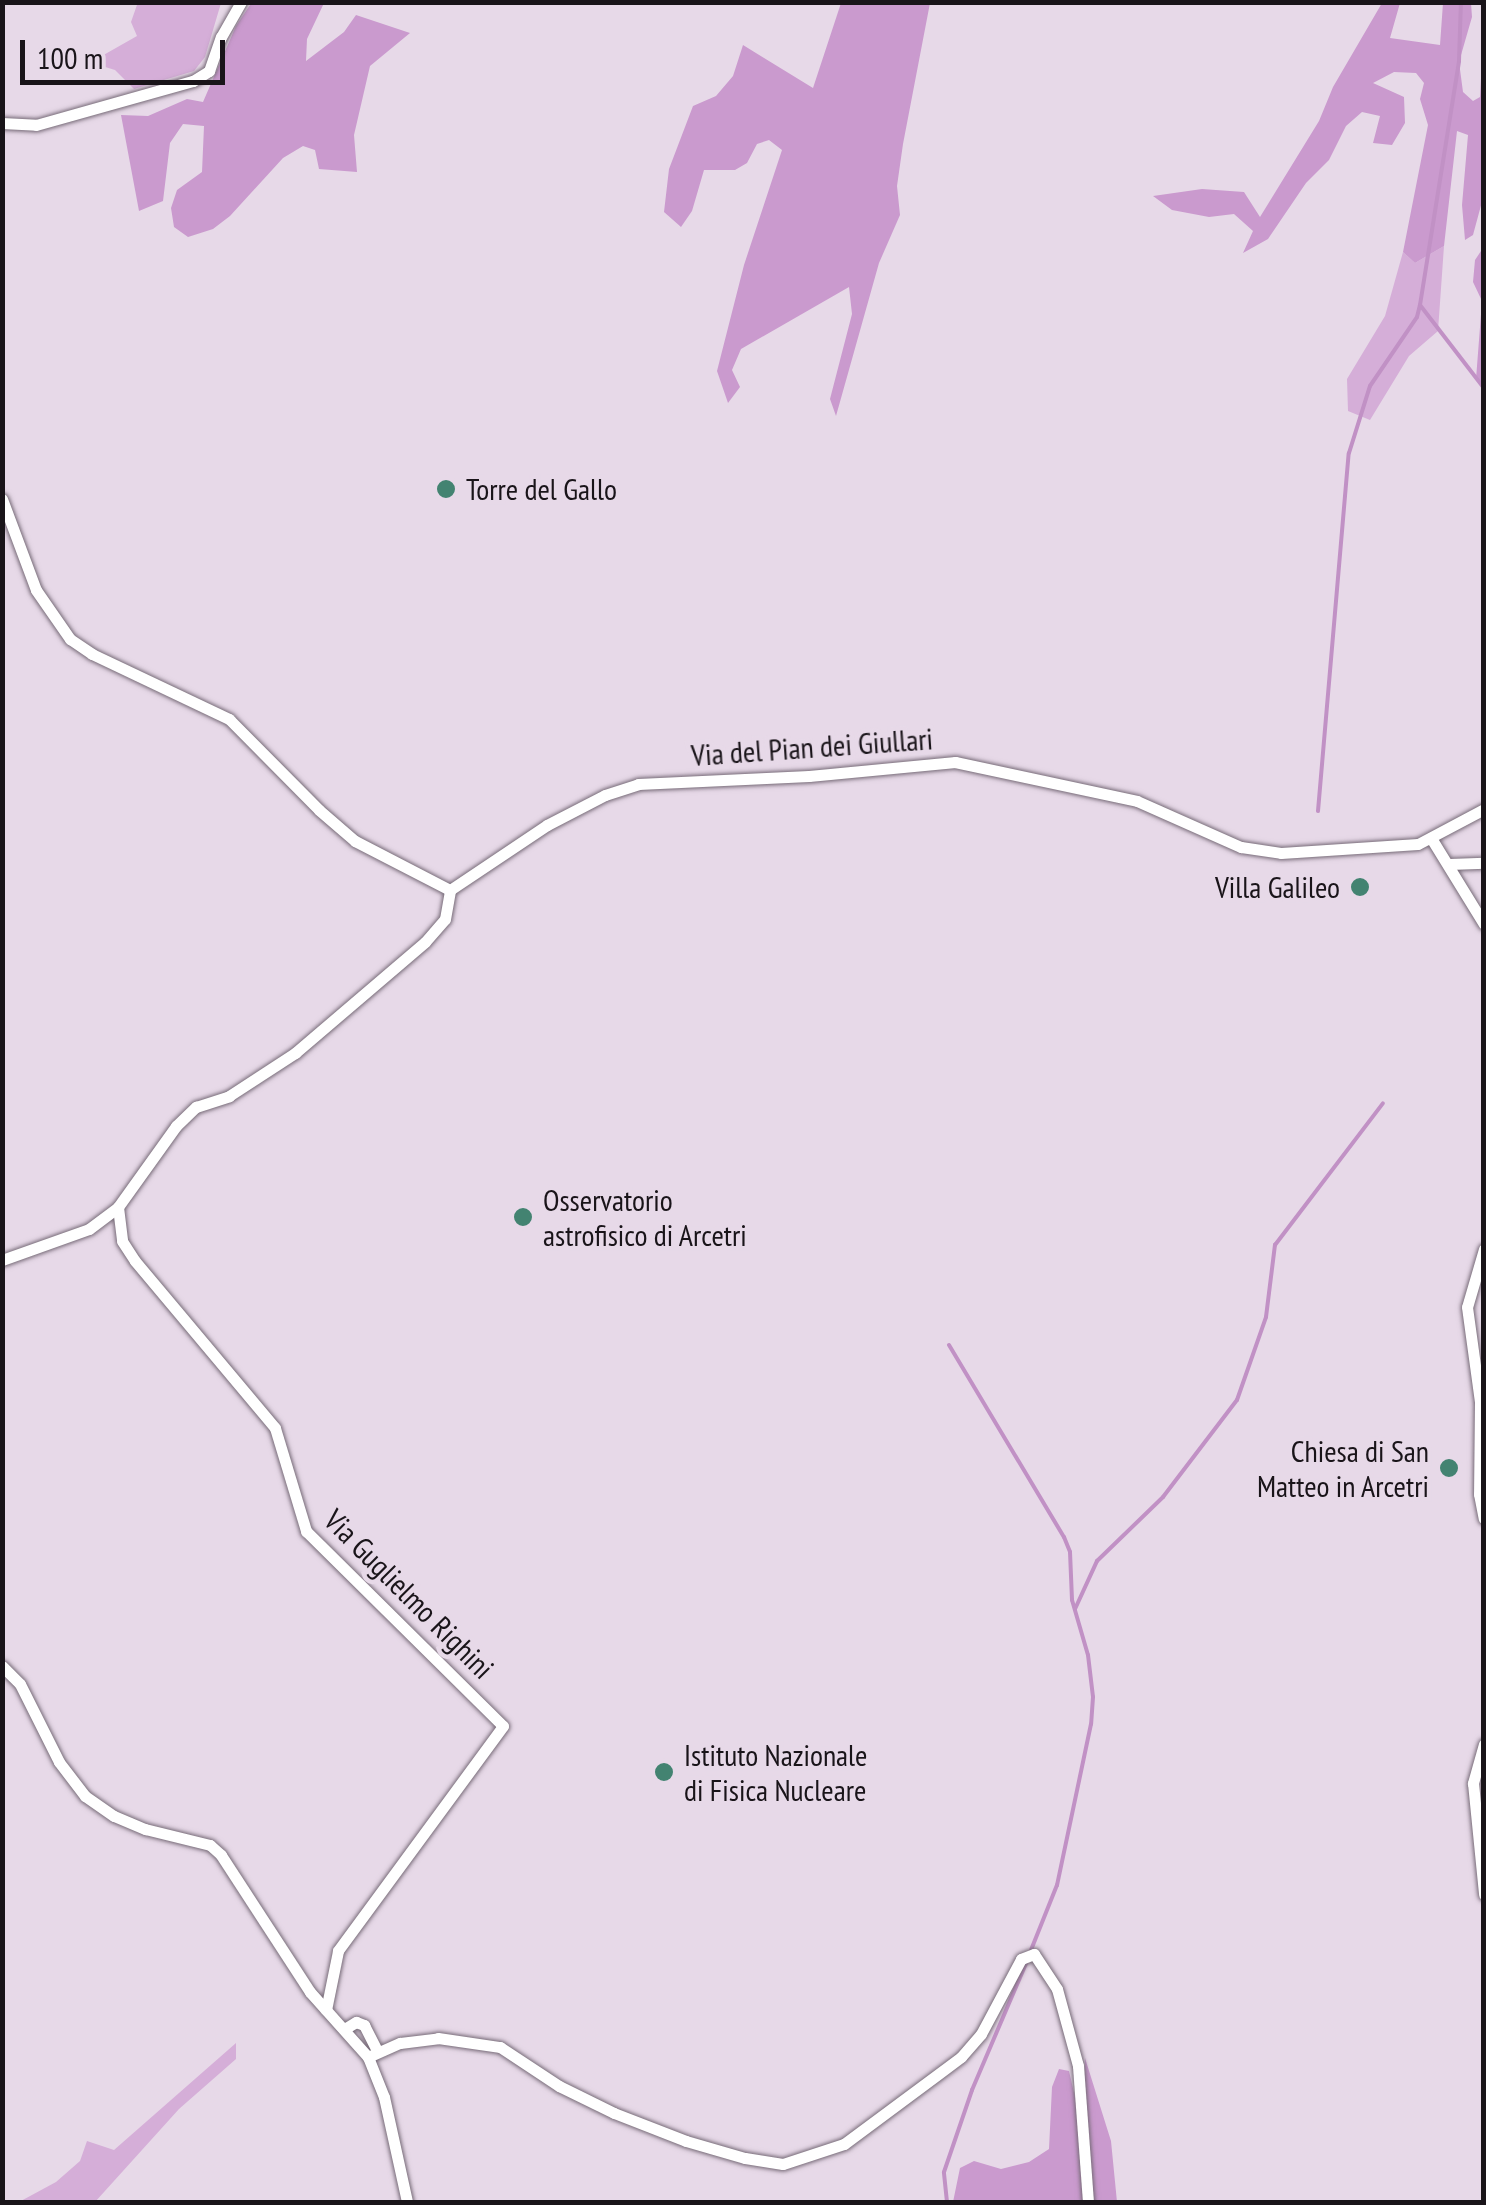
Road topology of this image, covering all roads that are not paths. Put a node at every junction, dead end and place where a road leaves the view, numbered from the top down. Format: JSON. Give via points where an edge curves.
{"nodes":[{"id":1,"x":241,"y":2,"type":"edge"},
{"id":2,"x":2,"y":122,"type":"edge"},
{"id":3,"x":2,"y":499,"type":"edge"},
{"id":4,"x":1484,"y":809,"type":"edge"},
{"id":5,"x":1431,"y":838,"type":"junction"},
{"id":6,"x":1484,"y":863,"type":"edge"},
{"id":7,"x":1449,"y":864,"type":"junction"},
{"id":8,"x":450,"y":890,"type":"junction"},
{"id":9,"x":1484,"y":924,"type":"edge"},
{"id":10,"x":118,"y":1207,"type":"junction"},
{"id":11,"x":1484,"y":1248,"type":"edge"},
{"id":12,"x":2,"y":1260,"type":"edge"},
{"id":13,"x":1484,"y":1519,"type":"edge"},
{"id":14,"x":2,"y":1666,"type":"edge"},
{"id":15,"x":1484,"y":1744,"type":"edge"},
{"id":16,"x":1484,"y":1894,"type":"edge"},
{"id":17,"x":326,"y":2010,"type":"junction"},
{"id":18,"x":373,"y":2054,"type":"junction"},
{"id":19,"x":407,"y":2202,"type":"edge"},
{"id":20,"x":1088,"y":2202,"type":"edge"}],
"edges":[{"from":1,"to":2,"type":"street","via":[[209,71],[193,81],[36,125]]},
{"from":3,"to":8,"type":"street","via":[[36,590],[70,640],[229,718],[355,841]]},
{"from":4,"to":5,"type":"street","name":"Via del Pian dei Giullari"},
{"from":5,"to":7,"type":"street"},
{"from":5,"to":8,"type":"street","name":"Via del Pian dei Giullari","via":[[1301,852],[1241,848],[1138,800],[955,762],[912,764],[638,784],[546,826]]},
{"from":6,"to":7,"type":"street"},
{"from":7,"to":9,"type":"street"},
{"from":8,"to":10,"type":"street","via":[[446,919],[425,942],[295,1053],[228,1096],[196,1107]]},
{"from":10,"to":12,"type":"street","via":[[89,1229]]},
{"from":10,"to":17,"type":"street","name":"Via Guglielmo Righini","via":[[122,1241],[135,1261],[275,1428],[306,1531],[503,1726],[338,1951]]},
{"from":11,"to":13,"type":"street","via":[[1467,1307],[1480,1402]]},
{"from":14,"to":17,"type":"street","via":[[20,1684],[59,1762],[85,1796],[114,1816],[210,1845],[221,1855]]},
{"from":15,"to":16,"type":"street","via":[[1473,1782]]},
{"from":17,"to":18,"type":"street"},
{"from":18,"to":19,"type":"street"},
{"from":18,"to":20,"type":"street","via":[[438,2038],[500,2047],[614,2113],[686,2141],[783,2164],[844,2144],[961,2057],[1021,1960],[1034,1954],[1057,1988],[1078,2066]]}]}
